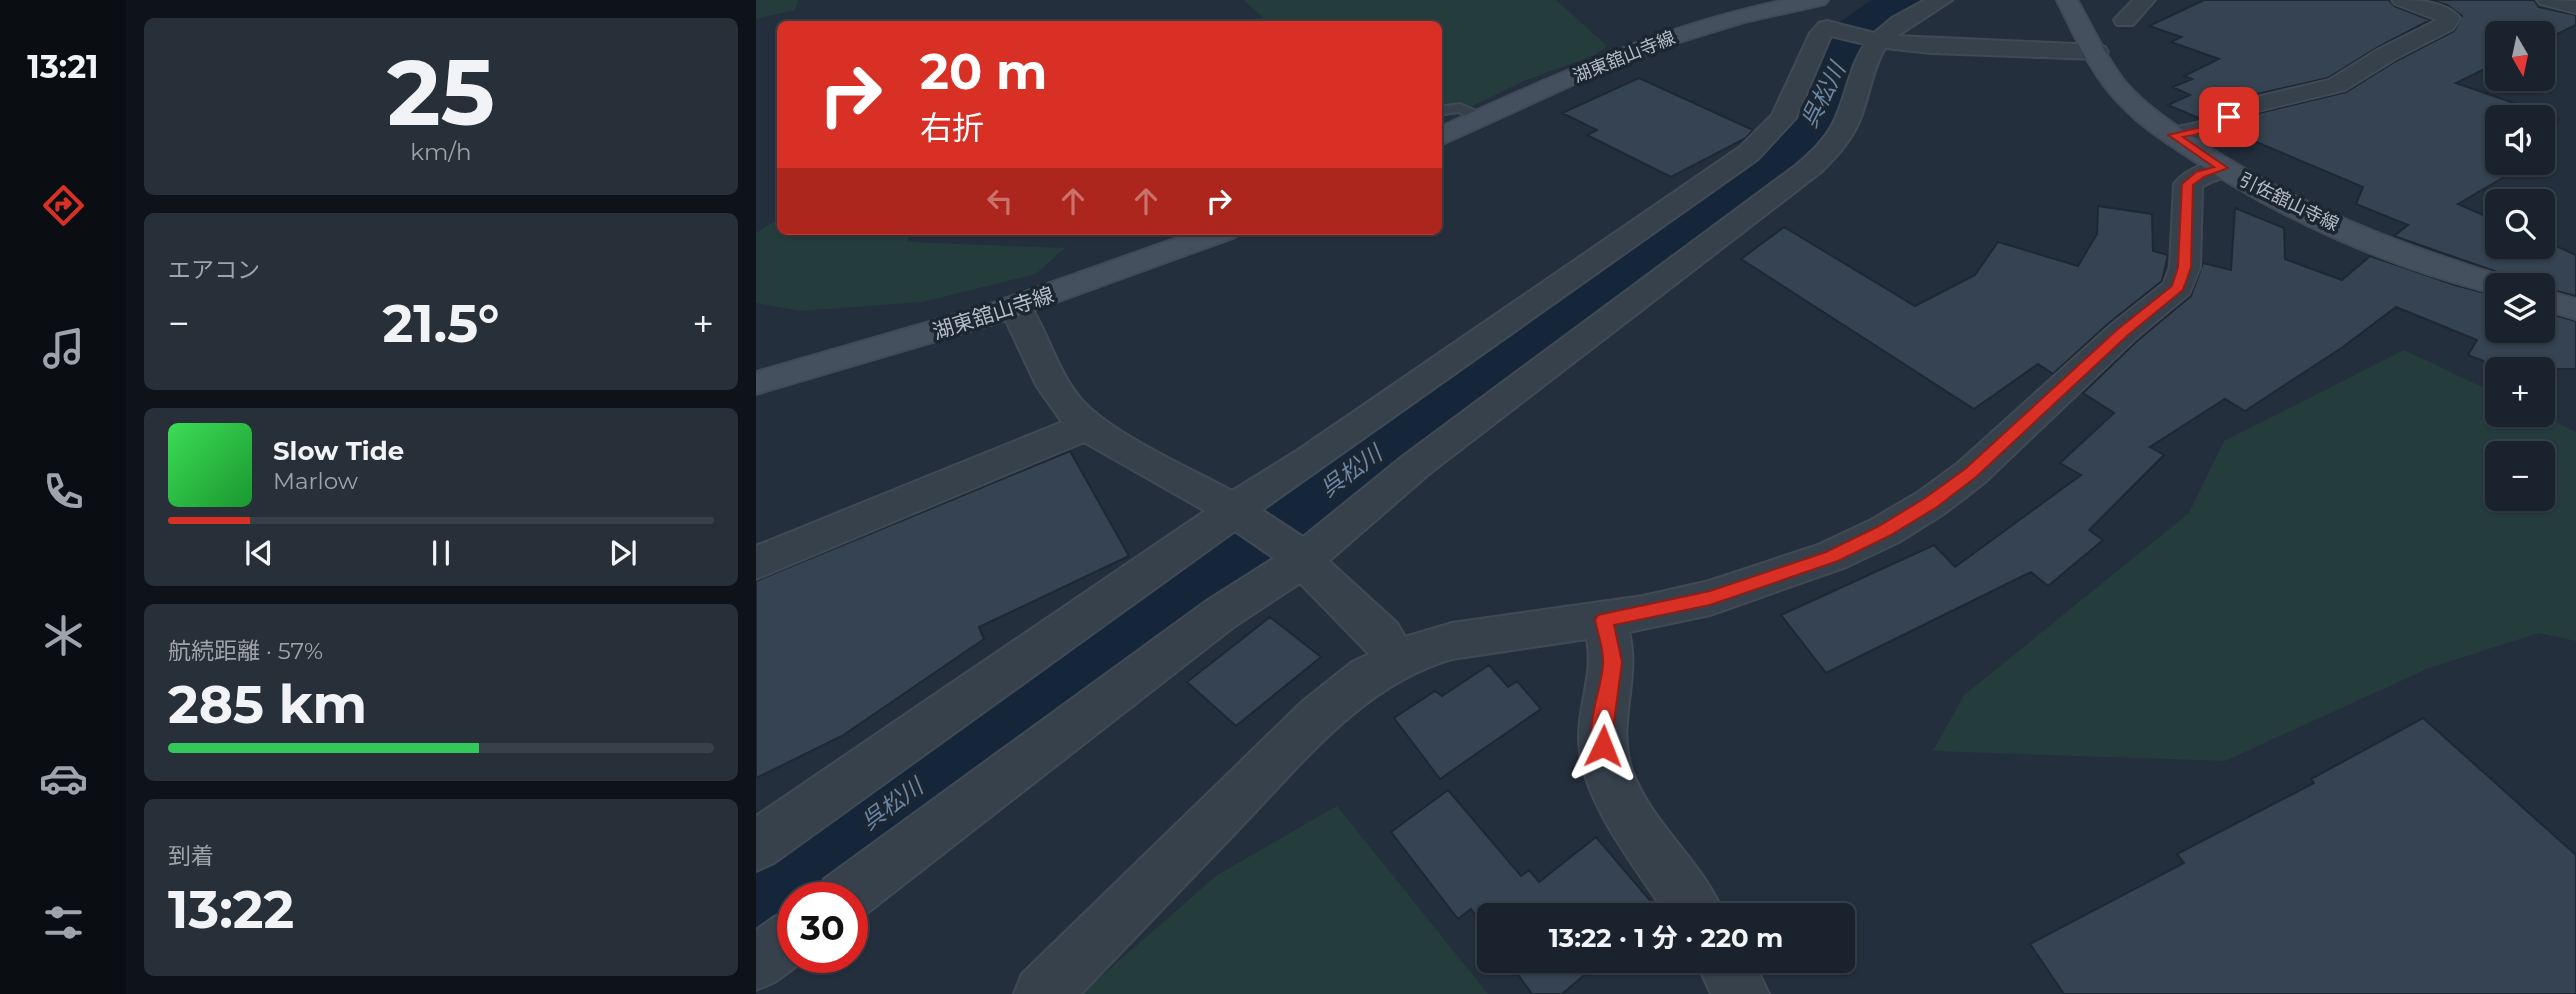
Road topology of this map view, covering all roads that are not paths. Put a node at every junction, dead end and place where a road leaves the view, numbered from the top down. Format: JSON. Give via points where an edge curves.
{"nodes":[{"id":1,"x":1818,"y":0,"type":"edge"},
{"id":2,"x":1942,"y":0,"type":"edge"},
{"id":3,"x":2067,"y":0,"type":"edge"},
{"id":4,"x":2402,"y":0,"type":"edge"},
{"id":5,"x":2462,"y":0,"type":"edge"},
{"id":6,"x":2547,"y":0,"type":"edge"},
{"id":7,"x":1719,"y":3,"type":"dead end"},
{"id":8,"x":2576,"y":7,"type":"edge"},
{"id":9,"x":2438,"y":11,"type":"junction"},
{"id":10,"x":1742,"y":16,"type":"junction"},
{"id":11,"x":1862,"y":37,"type":"junction"},
{"id":12,"x":2096,"y":52,"type":"junction"},
{"id":13,"x":1442,"y":110,"type":"edge"},
{"id":14,"x":1482,"y":118,"type":"junction"},
{"id":15,"x":2173,"y":135,"type":"junction"},
{"id":16,"x":1442,"y":136,"type":"edge"},
{"id":17,"x":2223,"y":168,"type":"junction"},
{"id":18,"x":1215,"y":235,"type":"edge"},
{"id":19,"x":2485,"y":281,"type":"edge"},
{"id":20,"x":2555,"y":303,"type":"edge"},
{"id":21,"x":1015,"y":306,"type":"junction"},
{"id":22,"x":2576,"y":309,"type":"edge"},
{"id":23,"x":756,"y":383,"type":"edge"},
{"id":24,"x":1087,"y":425,"type":"junction"},
{"id":25,"x":1238,"y":512,"type":"junction"},
{"id":26,"x":1297,"y":555,"type":"junction"},
{"id":27,"x":756,"y":563,"type":"edge"},
{"id":28,"x":1604,"y":620,"type":"junction"},
{"id":29,"x":1395,"y":660,"type":"junction"},
{"id":30,"x":756,"y":846,"type":"edge"},
{"id":31,"x":865,"y":882,"type":"edge"},
{"id":32,"x":1690,"y":903,"type":"edge"},
{"id":33,"x":777,"y":948,"type":"edge"},
{"id":34,"x":756,"y":963,"type":"edge"},
{"id":35,"x":1730,"y":973,"type":"edge"},
{"id":36,"x":1042,"y":994,"type":"edge"},
{"id":37,"x":1741,"y":994,"type":"edge"}],
"edges":[{"from":1,"to":10,"type":"main road","name":"湖東舘山寺線"},
{"from":2,"to":11,"type":"street"},
{"from":3,"to":12,"type":"main road","name":"引佐舘山寺線"},
{"from":4,"to":9,"type":"street"},
{"from":5,"to":9,"type":"street"},
{"from":6,"to":8,"type":"street"},
{"from":7,"to":10,"type":"main road"},
{"from":9,"to":15,"type":"street","via":[[2449,18],[2445,24],[2337,85],[2249,106],[2209,128]]},
{"from":10,"to":14,"type":"main road","name":"湖東舘山寺線","via":[[1619,56]]},
{"from":11,"to":12,"type":"street","via":[[1959,48]]},
{"from":11,"to":25,"type":"street","via":[[1827,28],[1783,118],[1749,153]]},
{"from":11,"to":26,"type":"street","via":[[1869,57],[1843,129],[1820,158]]},
{"from":12,"to":15,"type":"main road","name":"引佐舘山寺線","via":[[2127,98]]},
{"from":13,"to":14,"type":"lane","via":[[1460,108]]},
{"from":14,"to":16,"type":"main road","name":"湖東舘山寺線"},
{"from":15,"to":17,"type":"main road","name":"引佐舘山寺線"},
{"from":17,"to":19,"type":"main road","name":"引佐舘山寺線","via":[[2358,235]]},
{"from":17,"to":28,"type":"street","via":[[2188,184],[2185,267],[2178,288],[2123,332],[1990,457],[1931,503],[1885,531],[1774,579]]},
{"from":18,"to":21,"type":"main road","name":"湖東舘山寺線"},
{"from":20,"to":22,"type":"main road"},
{"from":21,"to":23,"type":"main road","name":"湖東舘山寺線"},
{"from":21,"to":24,"type":"street","via":[[1053,385]]},
{"from":24,"to":25,"type":"street"},
{"from":24,"to":27,"type":"street"},
{"from":25,"to":26,"type":"street"},
{"from":25,"to":30,"type":"street"},
{"from":26,"to":29,"type":"street","via":[[1382,636]]},
{"from":26,"to":31,"type":"street"},
{"from":28,"to":29,"type":"street","via":[[1452,641]]},
{"from":28,"to":32,"type":"street","via":[[1612,662],[1603,717],[1609,775]]},
{"from":29,"to":36,"type":"street","via":[[1343,693]]},
{"from":33,"to":34,"type":"street"},
{"from":35,"to":37,"type":"street"}]}
